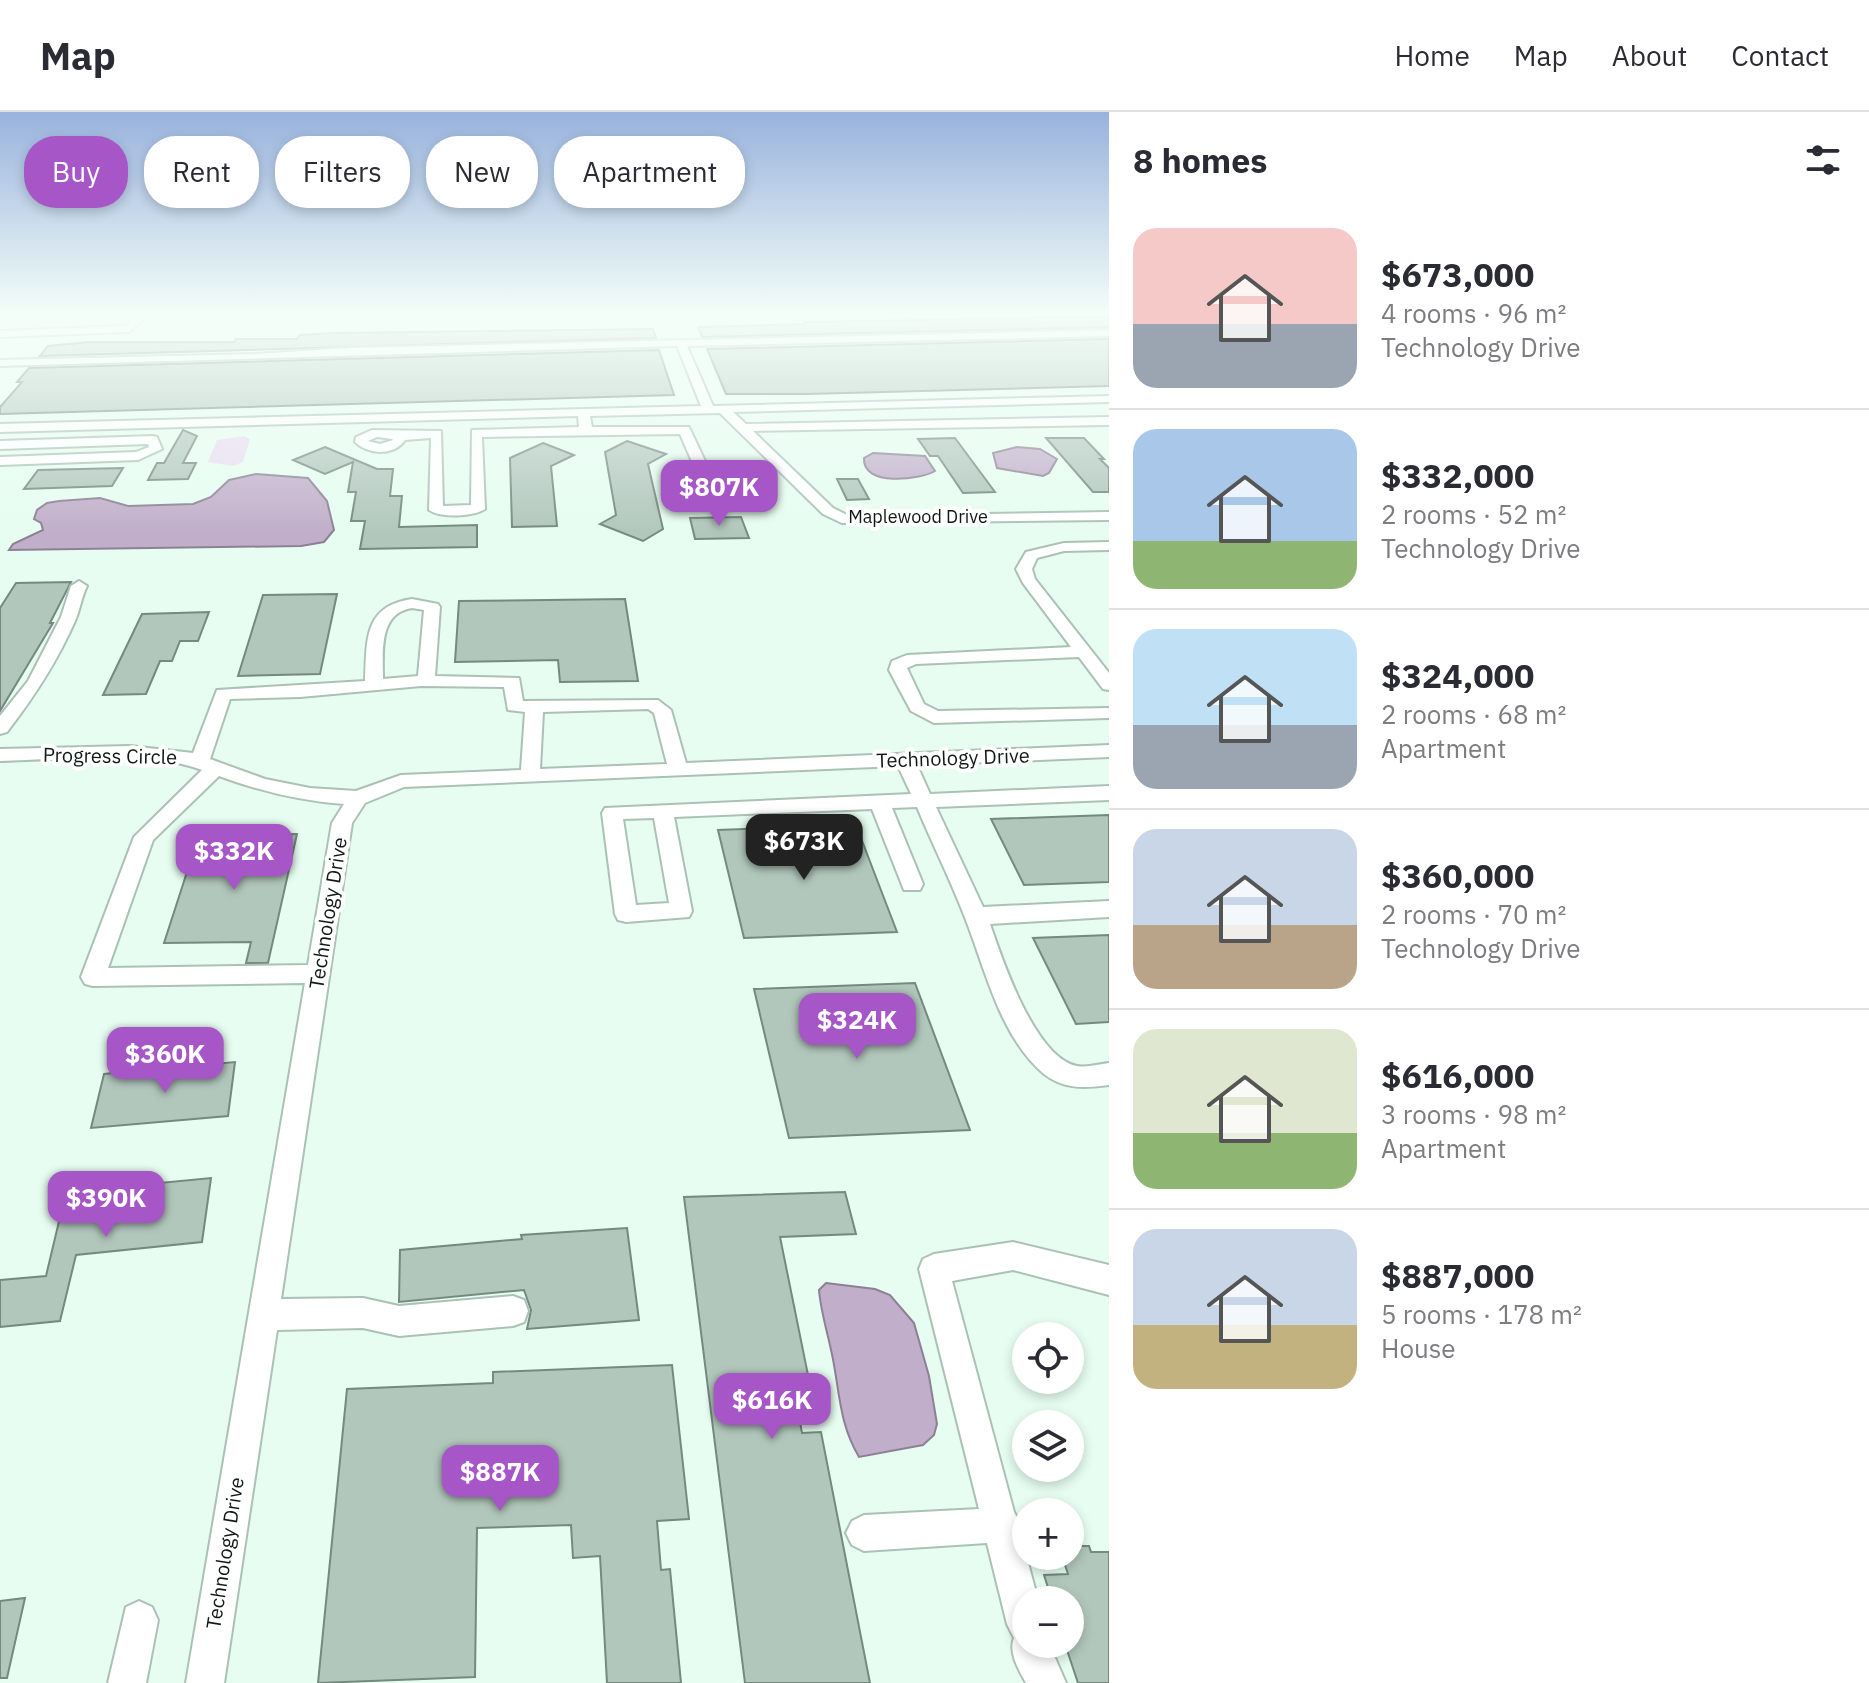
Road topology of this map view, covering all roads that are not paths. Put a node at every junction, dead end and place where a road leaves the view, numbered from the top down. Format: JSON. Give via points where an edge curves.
{"nodes":[{"id":1,"x":699,"y":386,"type":"edge"},
{"id":2,"x":1093,"y":399,"type":"junction"},
{"id":3,"x":1109,"y":399,"type":"edge"},
{"id":4,"x":708,"y":408,"type":"junction"},
{"id":5,"x":722,"y":408,"type":"junction"},
{"id":6,"x":583,"y":412,"type":"junction"},
{"id":7,"x":1109,"y":412,"type":"edge"},
{"id":8,"x":1109,"y":421,"type":"edge"},
{"id":9,"x":0,"y":428,"type":"edge"},
{"id":10,"x":743,"y":428,"type":"junction"},
{"id":11,"x":586,"y":431,"type":"junction"},
{"id":12,"x":457,"y":434,"type":"junction"},
{"id":13,"x":398,"y":436,"type":"dead end"},
{"id":14,"x":0,"y":445,"type":"edge"},
{"id":15,"x":0,"y":461,"type":"edge"},
{"id":16,"x":708,"y":482,"type":"dead end"},
{"id":17,"x":1109,"y":516,"type":"edge"},
{"id":18,"x":1109,"y":546,"type":"edge"},
{"id":19,"x":79,"y":586,"type":"dead end"},
{"id":20,"x":1084,"y":652,"type":"junction"},
{"id":21,"x":1107,"y":680,"type":"edge"},
{"id":22,"x":426,"y":682,"type":"junction"},
{"id":23,"x":374,"y":687,"type":"junction"},
{"id":24,"x":534,"y":707,"type":"junction"},
{"id":25,"x":1109,"y":713,"type":"edge"},
{"id":26,"x":2,"y":721,"type":"edge"},
{"id":27,"x":1109,"y":751,"type":"edge"},
{"id":28,"x":0,"y":755,"type":"edge"},
{"id":29,"x":905,"y":760,"type":"junction"},
{"id":30,"x":208,"y":765,"type":"junction"},
{"id":31,"x":678,"y":769,"type":"junction"},
{"id":32,"x":530,"y":776,"type":"junction"},
{"id":33,"x":1109,"y":793,"type":"edge"},
{"id":34,"x":358,"y":798,"type":"junction"},
{"id":35,"x":924,"y":801,"type":"junction"},
{"id":36,"x":879,"y":802,"type":"junction"},
{"id":37,"x":663,"y":811,"type":"junction"},
{"id":38,"x":912,"y":884,"type":"dead end"},
{"id":39,"x":1109,"y":909,"type":"edge"},
{"id":40,"x":976,"y":916,"type":"junction"},
{"id":41,"x":318,"y":974,"type":"junction"},
{"id":42,"x":1109,"y":1074,"type":"edge"},
{"id":43,"x":1109,"y":1280,"type":"edge"},
{"id":44,"x":513,"y":1311,"type":"dead end"},
{"id":45,"x":263,"y":1315,"type":"junction"},
{"id":46,"x":1003,"y":1525,"type":"junction"},
{"id":47,"x":864,"y":1533,"type":"dead end"},
{"id":48,"x":1017,"y":1586,"type":"edge"},
{"id":49,"x":139,"y":1620,"type":"dead end"},
{"id":50,"x":1034,"y":1658,"type":"edge"},
{"id":51,"x":127,"y":1683,"type":"edge"},
{"id":52,"x":205,"y":1683,"type":"edge"},
{"id":53,"x":1047,"y":1683,"type":"edge"}],
"edges":[{"from":1,"to":4,"type":"street"},
{"from":2,"to":3,"type":"street"},
{"from":2,"to":5,"type":"street"},
{"from":2,"to":7,"type":"street"},
{"from":4,"to":5,"type":"street"},
{"from":4,"to":6,"type":"street"},
{"from":5,"to":10,"type":"street","name":"Maplewood Drive"},
{"from":6,"to":9,"type":"street"},
{"from":6,"to":11,"type":"street"},
{"from":8,"to":10,"type":"street"},
{"from":10,"to":17,"type":"street","name":"Maplewood Drive","via":[[828,511],[847,520]]},
{"from":11,"to":12,"type":"street"},
{"from":11,"to":16,"type":"street","via":[[685,430]]},
{"from":12,"to":12,"type":"street","via":[[478,509],[436,510]]},
{"from":12,"to":13,"type":"street"},
{"from":14,"to":15,"type":"street","via":[[153,440],[156,449],[138,456]]},
{"from":18,"to":20,"type":"street","via":[[1044,551],[1031,555],[1024,569]]},
{"from":19,"to":26,"type":"street","via":[[36,682]]},
{"from":20,"to":21,"type":"street"},
{"from":20,"to":25,"type":"street","via":[[913,659],[903,661],[898,670],[917,707],[934,717]]},
{"from":22,"to":23,"type":"street"},
{"from":22,"to":23,"type":"street","via":[[432,607],[400,603],[384,613],[376,629]]},
{"from":22,"to":24,"type":"street","via":[[513,682],[514,706]]},
{"from":23,"to":30,"type":"street","via":[[223,694]]},
{"from":24,"to":31,"type":"street","via":[[652,704],[662,710]]},
{"from":24,"to":32,"type":"street"},
{"from":27,"to":29,"type":"street","name":"Technology Drive"},
{"from":28,"to":30,"type":"street","name":"Progress Circle","via":[[130,752]]},
{"from":29,"to":31,"type":"street","name":"Technology Drive"},
{"from":29,"to":35,"type":"street"},
{"from":30,"to":34,"type":"street","name":"Progress Circle","via":[[261,784]]},
{"from":30,"to":41,"type":"street","via":[[144,837],[93,977]]},
{"from":31,"to":32,"type":"street","name":"Technology Drive"},
{"from":32,"to":34,"type":"street","name":"Technology Drive","via":[[401,781]]},
{"from":33,"to":35,"type":"street"},
{"from":34,"to":41,"type":"street","name":"Technology Drive","via":[[342,823]]},
{"from":35,"to":36,"type":"street"},
{"from":35,"to":40,"type":"street"},
{"from":36,"to":37,"type":"street"},
{"from":36,"to":38,"type":"street"},
{"from":37,"to":37,"type":"street","via":[[612,813],[626,914],[681,911]]},
{"from":39,"to":40,"type":"street"},
{"from":40,"to":42,"type":"street","via":[[996,978],[1044,1061],[1071,1076]]},
{"from":41,"to":45,"type":"street","name":"Technology Drive"},
{"from":43,"to":46,"type":"street","via":[[1013,1256],[934,1269]]},
{"from":44,"to":45,"type":"street","via":[[399,1321],[363,1313]]},
{"from":45,"to":52,"type":"street","name":"Technology Drive"},
{"from":46,"to":47,"type":"street"},
{"from":46,"to":48,"type":"street"},
{"from":49,"to":51,"type":"street"},
{"from":50,"to":53,"type":"street"}]}
